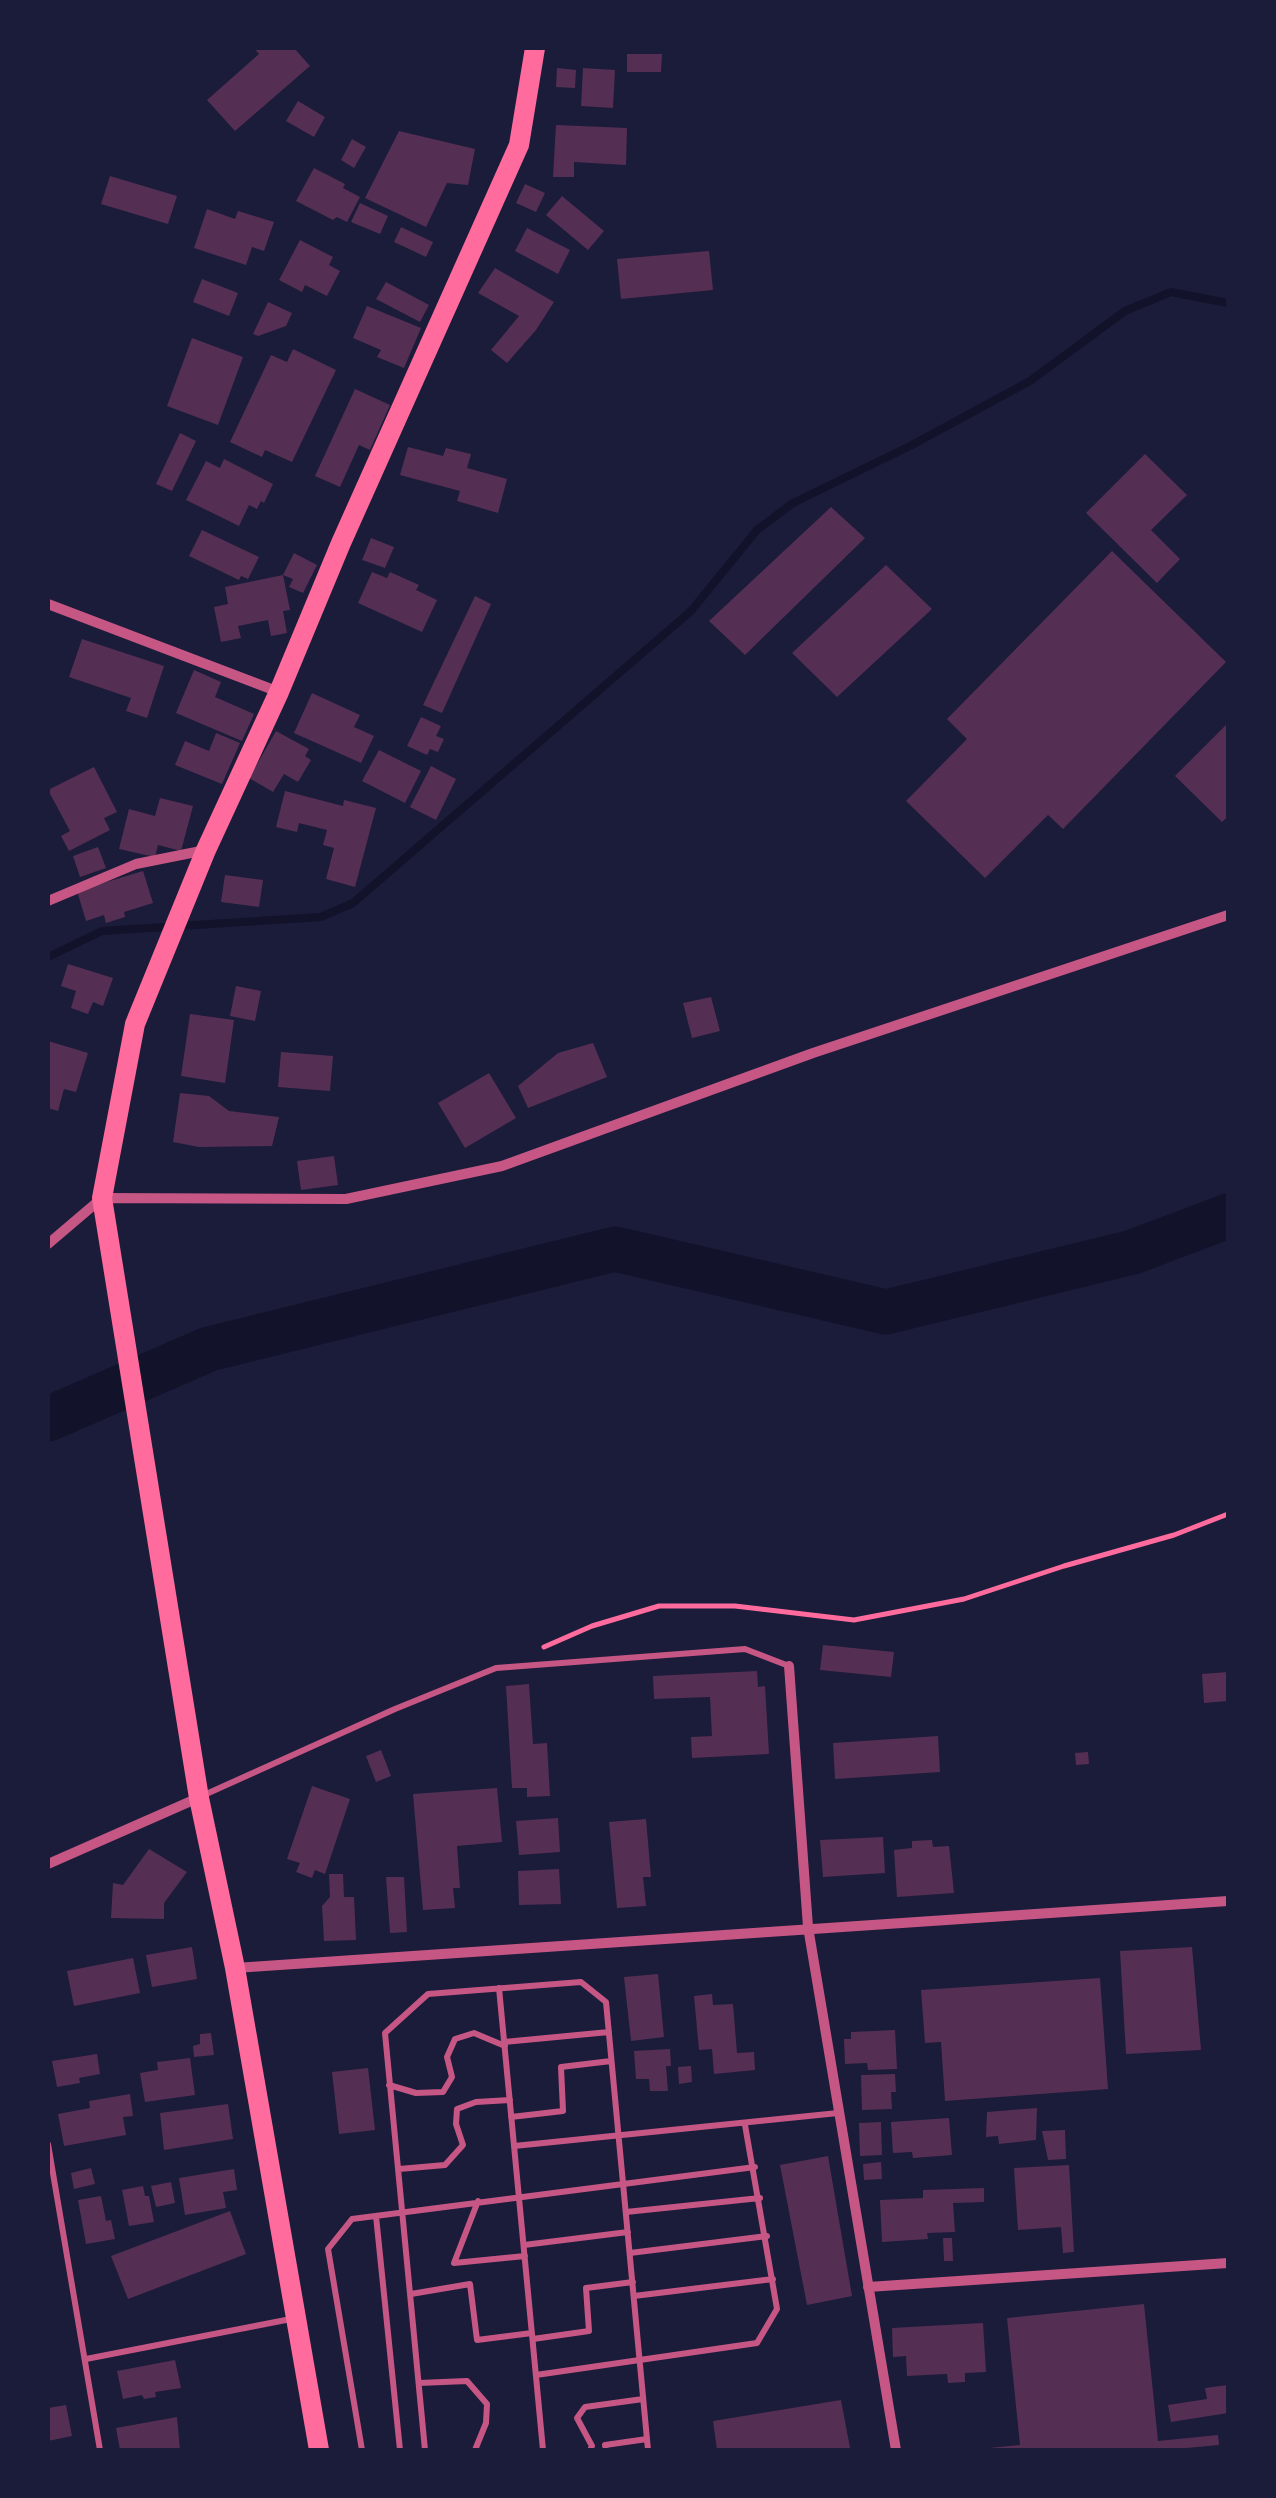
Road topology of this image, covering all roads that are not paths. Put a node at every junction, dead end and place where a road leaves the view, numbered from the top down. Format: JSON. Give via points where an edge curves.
{"nodes":[{"id":1,"x":535,"y":48,"type":"edge"},
{"id":2,"x":48,"y":604,"type":"edge"},
{"id":3,"x":279,"y":692,"type":"junction"},
{"id":4,"x":206,"y":850,"type":"junction"},
{"id":5,"x":48,"y":901,"type":"edge"},
{"id":6,"x":1228,"y":914,"type":"edge"},
{"id":7,"x":102,"y":1198,"type":"junction"},
{"id":8,"x":48,"y":1244,"type":"edge"},
{"id":9,"x":788,"y":1666,"type":"joint"},
{"id":10,"x":199,"y":1798,"type":"junction"},
{"id":11,"x":48,"y":1864,"type":"edge"},
{"id":12,"x":1228,"y":1901,"type":"edge"},
{"id":13,"x":808,"y":1927,"type":"junction"},
{"id":14,"x":235,"y":1968,"type":"junction"},
{"id":15,"x":499,"y":1988,"type":"junction"},
{"id":16,"x":609,"y":2032,"type":"junction"},
{"id":17,"x":504,"y":2044,"type":"junction"},
{"id":18,"x":612,"y":2061,"type":"junction"},
{"id":19,"x":389,"y":2086,"type":"junction"},
{"id":20,"x":510,"y":2100,"type":"junction"},
{"id":21,"x":839,"y":2113,"type":"junction"},
{"id":22,"x":511,"y":2117,"type":"junction"},
{"id":23,"x":745,"y":2125,"type":"junction"},
{"id":24,"x":618,"y":2136,"type":"junction"},
{"id":25,"x":48,"y":2144,"type":"edge"},
{"id":26,"x":514,"y":2146,"type":"junction"},
{"id":27,"x":755,"y":2167,"type":"junction"},
{"id":28,"x":399,"y":2169,"type":"junction"},
{"id":29,"x":623,"y":2182,"type":"junction"},
{"id":30,"x":519,"y":2196,"type":"junction"},
{"id":31,"x":760,"y":2198,"type":"junction"},
{"id":32,"x":478,"y":2201,"type":"junction"},
{"id":33,"x":403,"y":2210,"type":"junction"},
{"id":34,"x":626,"y":2212,"type":"junction"},
{"id":35,"x":376,"y":2216,"type":"junction"},
{"id":36,"x":628,"y":2232,"type":"junction"},
{"id":37,"x":767,"y":2236,"type":"junction"},
{"id":38,"x":524,"y":2244,"type":"junction"},
{"id":39,"x":630,"y":2254,"type":"junction"},
{"id":40,"x":525,"y":2256,"type":"junction"},
{"id":41,"x":1228,"y":2263,"type":"edge"},
{"id":42,"x":774,"y":2280,"type":"junction"},
{"id":43,"x":633,"y":2282,"type":"junction"},
{"id":44,"x":868,"y":2287,"type":"junction"},
{"id":45,"x":411,"y":2294,"type":"junction"},
{"id":46,"x":634,"y":2296,"type":"junction"},
{"id":47,"x":298,"y":2317,"type":"junction"},
{"id":48,"x":532,"y":2336,"type":"junction"},
{"id":49,"x":86,"y":2360,"type":"junction"},
{"id":50,"x":640,"y":2361,"type":"junction"},
{"id":51,"x":536,"y":2375,"type":"junction"},
{"id":52,"x":419,"y":2383,"type":"junction"},
{"id":53,"x":644,"y":2400,"type":"junction"},
{"id":54,"x":647,"y":2440,"type":"junction"},
{"id":55,"x":100,"y":2450,"type":"edge"},
{"id":56,"x":319,"y":2450,"type":"edge"},
{"id":57,"x":362,"y":2450,"type":"edge"},
{"id":58,"x":400,"y":2450,"type":"edge"},
{"id":59,"x":425,"y":2450,"type":"edge"},
{"id":60,"x":475,"y":2450,"type":"edge"},
{"id":61,"x":543,"y":2450,"type":"edge"},
{"id":62,"x":590,"y":2450,"type":"edge"},
{"id":63,"x":606,"y":2450,"type":"edge"},
{"id":64,"x":648,"y":2450,"type":"edge"},
{"id":65,"x":896,"y":2450,"type":"edge"}],
"edges":[{"from":1,"to":3,"type":"main road","via":[[519,146]]},
{"from":2,"to":3,"type":"street"},
{"from":3,"to":4,"type":"main road"},
{"from":4,"to":5,"type":"street","via":[[136,864]]},
{"from":4,"to":7,"type":"main road","via":[[135,1024]]},
{"from":6,"to":7,"type":"street","via":[[502,1166],[346,1199]]},
{"from":7,"to":8,"type":"street"},
{"from":7,"to":10,"type":"main road"},
{"from":9,"to":10,"type":"lane","via":[[745,1648],[496,1668]]},
{"from":9,"to":13,"type":"street"},
{"from":10,"to":11,"type":"street"},
{"from":10,"to":14,"type":"main road"},
{"from":12,"to":13,"type":"street"},
{"from":13,"to":14,"type":"street"},
{"from":13,"to":21,"type":"street"},
{"from":14,"to":47,"type":"main road"},
{"from":15,"to":16,"type":"lane","via":[[580,1982],[606,2002]]},
{"from":15,"to":17,"type":"lane"},
{"from":15,"to":19,"type":"lane","via":[[428,1994],[384,2033]]},
{"from":16,"to":17,"type":"lane"},
{"from":16,"to":18,"type":"lane"},
{"from":17,"to":19,"type":"lane","via":[[474,2033],[454,2039],[447,2056],[452,2077],[443,2092]]},
{"from":17,"to":20,"type":"lane"},
{"from":18,"to":22,"type":"lane","via":[[562,2067],[564,2111]]},
{"from":18,"to":24,"type":"lane"},
{"from":19,"to":28,"type":"lane"},
{"from":20,"to":22,"type":"lane"},
{"from":20,"to":28,"type":"lane","via":[[456,2109],[463,2146],[445,2164]]},
{"from":21,"to":23,"type":"lane"},
{"from":21,"to":44,"type":"street"},
{"from":22,"to":26,"type":"lane"},
{"from":23,"to":24,"type":"lane"},
{"from":23,"to":27,"type":"lane"},
{"from":24,"to":26,"type":"lane"},
{"from":24,"to":29,"type":"lane"},
{"from":25,"to":49,"type":"lane"},
{"from":26,"to":30,"type":"lane"},
{"from":27,"to":29,"type":"lane"},
{"from":27,"to":31,"type":"lane"},
{"from":28,"to":33,"type":"lane"},
{"from":29,"to":30,"type":"lane"},
{"from":29,"to":34,"type":"lane"},
{"from":30,"to":32,"type":"lane"},
{"from":30,"to":38,"type":"lane"},
{"from":31,"to":34,"type":"lane"},
{"from":31,"to":37,"type":"lane"},
{"from":32,"to":33,"type":"lane"},
{"from":32,"to":40,"type":"lane","via":[[454,2263]]},
{"from":33,"to":35,"type":"lane"},
{"from":33,"to":45,"type":"lane"},
{"from":34,"to":36,"type":"lane"},
{"from":35,"to":57,"type":"lane","via":[[352,2220],[328,2249]]},
{"from":35,"to":58,"type":"lane"},
{"from":36,"to":38,"type":"lane"},
{"from":36,"to":39,"type":"lane"},
{"from":37,"to":39,"type":"lane"},
{"from":37,"to":42,"type":"lane"},
{"from":38,"to":40,"type":"lane"},
{"from":39,"to":43,"type":"lane"},
{"from":40,"to":48,"type":"lane"},
{"from":41,"to":44,"type":"street"},
{"from":42,"to":46,"type":"lane"},
{"from":42,"to":50,"type":"lane","via":[[778,2309],[757,2343]]},
{"from":43,"to":46,"type":"lane"},
{"from":43,"to":48,"type":"lane","via":[[586,2288],[589,2331]]},
{"from":44,"to":65,"type":"street"},
{"from":45,"to":48,"type":"lane","via":[[470,2284],[477,2340]]},
{"from":45,"to":52,"type":"lane"},
{"from":46,"to":50,"type":"lane"},
{"from":47,"to":49,"type":"lane"},
{"from":47,"to":56,"type":"main road"},
{"from":48,"to":51,"type":"lane"},
{"from":49,"to":55,"type":"lane"},
{"from":50,"to":51,"type":"lane"},
{"from":50,"to":53,"type":"lane"},
{"from":51,"to":61,"type":"lane"},
{"from":52,"to":59,"type":"lane"},
{"from":52,"to":60,"type":"lane","via":[[467,2381],[487,2404]]},
{"from":53,"to":54,"type":"lane"},
{"from":53,"to":62,"type":"lane","via":[[585,2407],[577,2418]]},
{"from":54,"to":63,"type":"lane","via":[[606,2444]]},
{"from":54,"to":64,"type":"lane"}]}
